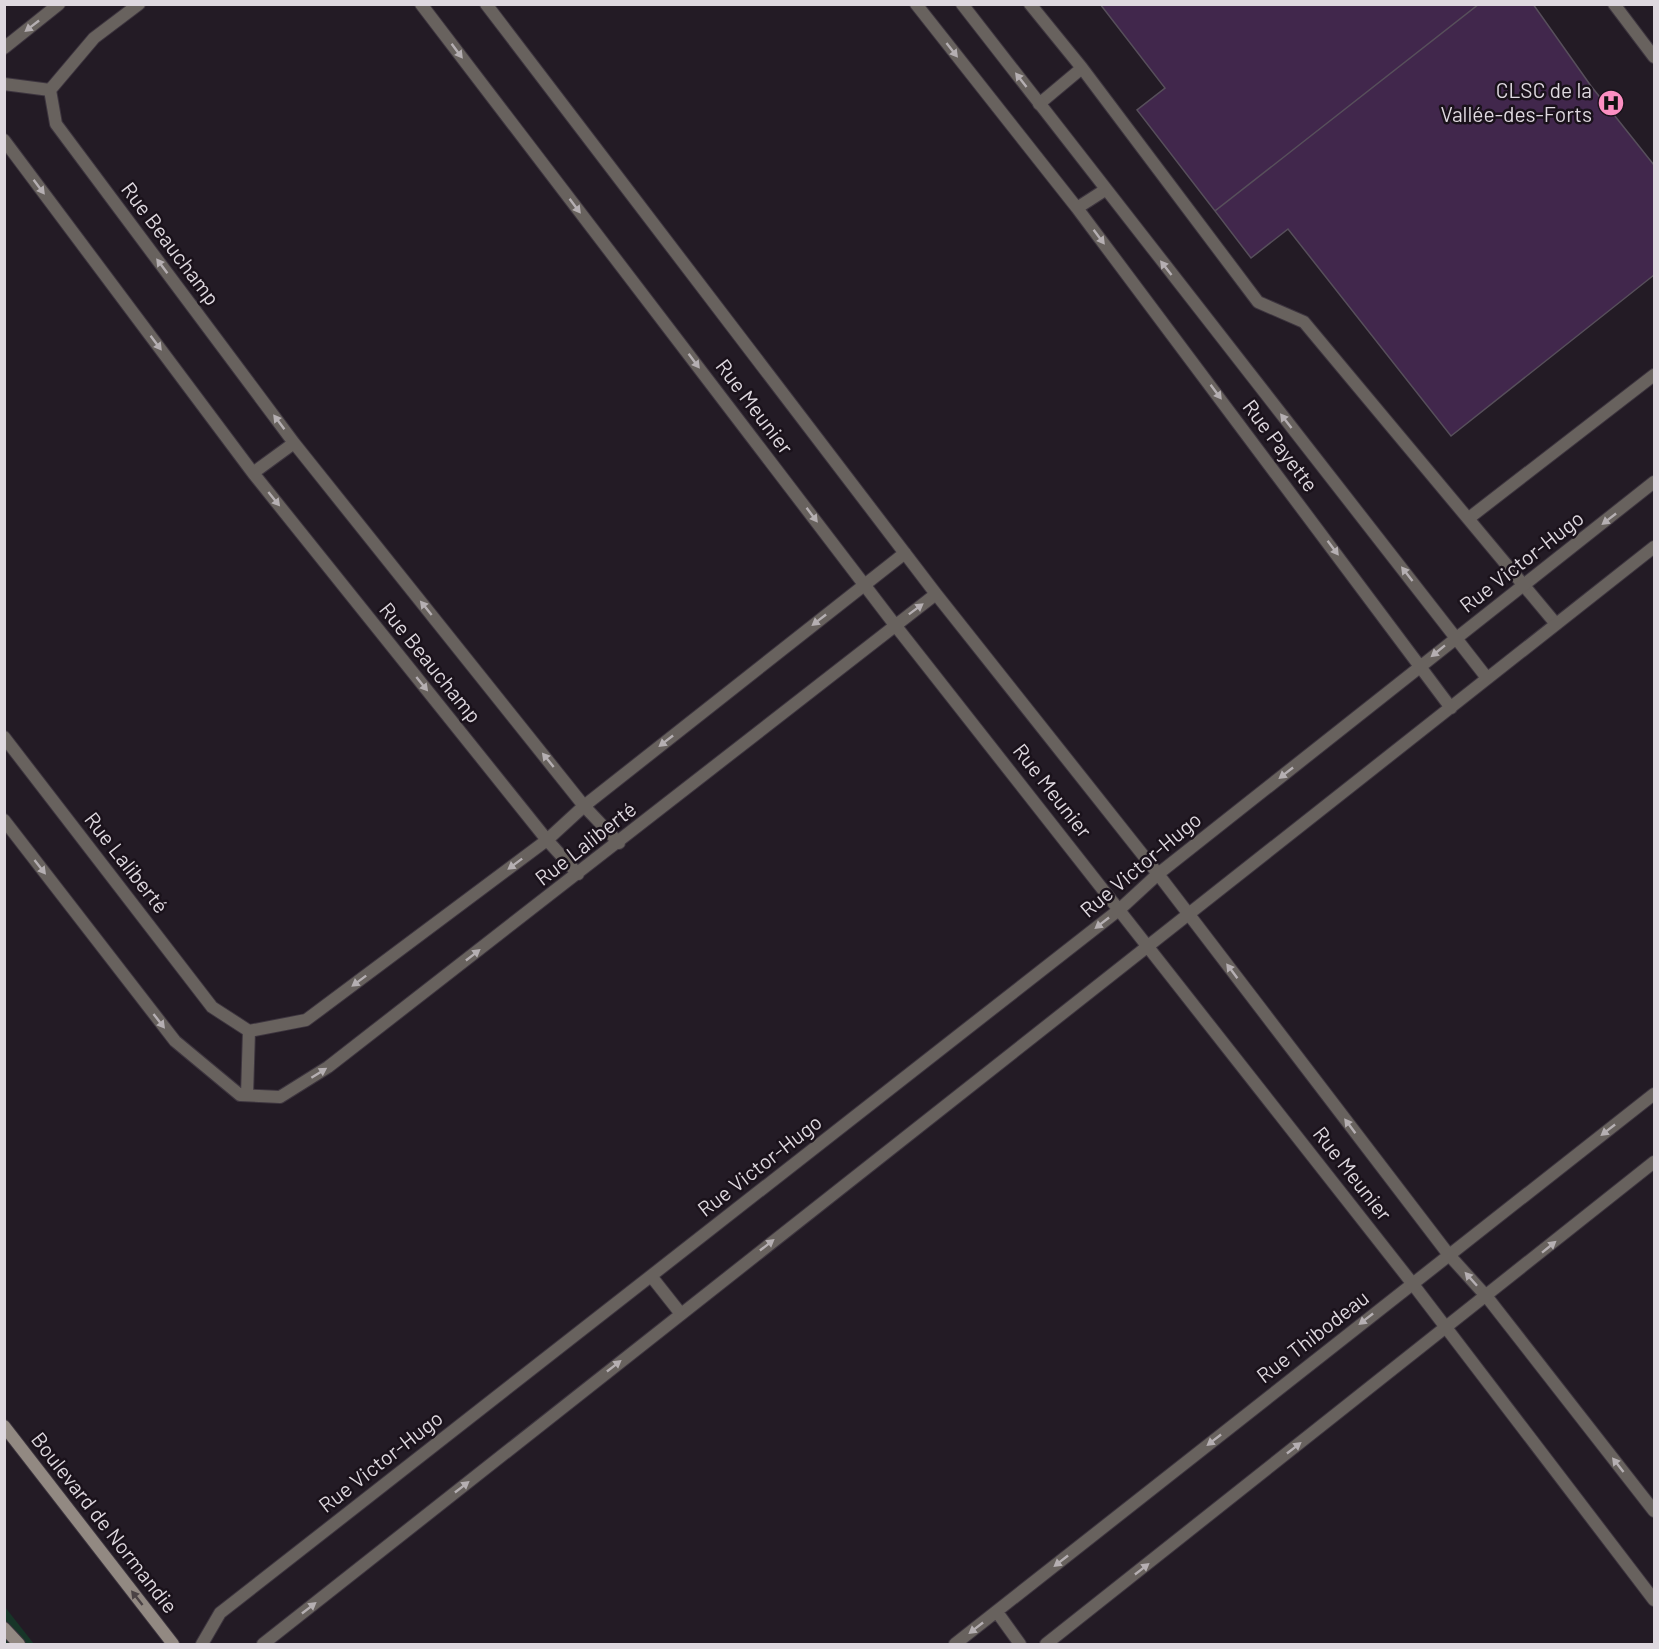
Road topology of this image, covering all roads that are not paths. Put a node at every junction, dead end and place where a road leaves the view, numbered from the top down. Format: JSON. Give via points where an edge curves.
{"nodes":[{"id":1,"x":59,"y":4,"type":"edge"},
{"id":2,"x":139,"y":4,"type":"edge"},
{"id":3,"x":421,"y":4,"type":"edge"},
{"id":4,"x":486,"y":4,"type":"edge"},
{"id":5,"x":916,"y":4,"type":"edge"},
{"id":6,"x":962,"y":4,"type":"edge"},
{"id":7,"x":1030,"y":4,"type":"edge"},
{"id":8,"x":1614,"y":4,"type":"edge"},
{"id":9,"x":4,"y":48,"type":"edge"},
{"id":10,"x":1654,"y":57,"type":"edge"},
{"id":11,"x":1082,"y":68,"type":"junction"},
{"id":12,"x":4,"y":84,"type":"edge"},
{"id":13,"x":50,"y":90,"type":"junction"},
{"id":14,"x":1039,"y":104,"type":"junction"},
{"id":15,"x":4,"y":140,"type":"edge"},
{"id":16,"x":1105,"y":190,"type":"junction"},
{"id":17,"x":1077,"y":208,"type":"junction"},
{"id":18,"x":1654,"y":375,"type":"edge"},
{"id":19,"x":294,"y":443,"type":"junction"},
{"id":20,"x":253,"y":473,"type":"junction"},
{"id":21,"x":1654,"y":482,"type":"edge"},
{"id":22,"x":1469,"y":518,"type":"junction"},
{"id":23,"x":1654,"y":547,"type":"edge"},
{"id":24,"x":905,"y":553,"type":"junction"},
{"id":25,"x":865,"y":584,"type":"junction"},
{"id":26,"x":1525,"y":585,"type":"junction"},
{"id":27,"x":936,"y":594,"type":"junction"},
{"id":28,"x":1556,"y":624,"type":"junction"},
{"id":29,"x":895,"y":625,"type":"junction"},
{"id":30,"x":1456,"y":637,"type":"junction"},
{"id":31,"x":1421,"y":665,"type":"junction"},
{"id":32,"x":1487,"y":678,"type":"junction"},
{"id":33,"x":1451,"y":708,"type":"junction"},
{"id":34,"x":4,"y":737,"type":"edge"},
{"id":35,"x":584,"y":806,"type":"junction"},
{"id":36,"x":4,"y":820,"type":"edge"},
{"id":37,"x":546,"y":840,"type":"junction"},
{"id":38,"x":619,"y":843,"type":"junction"},
{"id":39,"x":578,"y":874,"type":"junction"},
{"id":40,"x":1158,"y":874,"type":"junction"},
{"id":41,"x":1120,"y":909,"type":"junction"},
{"id":42,"x":1188,"y":915,"type":"junction"},
{"id":43,"x":1148,"y":945,"type":"junction"},
{"id":44,"x":249,"y":1031,"type":"junction"},
{"id":45,"x":1654,"y":1094,"type":"edge"},
{"id":46,"x":247,"y":1095,"type":"junction"},
{"id":47,"x":1654,"y":1162,"type":"edge"},
{"id":48,"x":1449,"y":1255,"type":"junction"},
{"id":49,"x":651,"y":1276,"type":"junction"},
{"id":50,"x":1412,"y":1282,"type":"junction"},
{"id":51,"x":1487,"y":1297,"type":"junction"},
{"id":52,"x":681,"y":1314,"type":"junction"},
{"id":53,"x":1446,"y":1328,"type":"junction"},
{"id":54,"x":4,"y":1426,"type":"edge"},
{"id":55,"x":1654,"y":1510,"type":"edge"},
{"id":56,"x":1654,"y":1600,"type":"edge"},
{"id":57,"x":997,"y":1612,"type":"junction"},
{"id":58,"x":4,"y":1628,"type":"edge"},
{"id":59,"x":19,"y":1644,"type":"edge"},
{"id":60,"x":172,"y":1644,"type":"edge"},
{"id":61,"x":202,"y":1644,"type":"edge"},
{"id":62,"x":263,"y":1644,"type":"edge"},
{"id":63,"x":955,"y":1644,"type":"edge"},
{"id":64,"x":1020,"y":1644,"type":"edge"},
{"id":65,"x":1046,"y":1644,"type":"edge"}],
"edges":[{"from":1,"to":9,"type":"street","one_way":true},
{"from":2,"to":13,"type":"street","via":[[94,38]]},
{"from":3,"to":25,"type":"street","name":"Rue Meunier","one_way":true},
{"from":4,"to":24,"type":"street","name":"Rue Meunier"},
{"from":5,"to":17,"type":"street","name":"Rue Payette","one_way":true},
{"from":14,"to":6,"type":"street","name":"Rue Payette","one_way":true},
{"from":7,"to":11,"type":"street"},
{"from":8,"to":10,"type":"street"},
{"from":11,"to":14,"type":"street"},
{"from":11,"to":22,"type":"street","via":[[1258,302],[1304,322]]},
{"from":12,"to":13,"type":"street"},
{"from":19,"to":13,"type":"street","name":"Rue Beauchamp","one_way":true,"via":[[56,124]]},
{"from":14,"to":16,"type":"street","name":"Rue Payette"},
{"from":15,"to":20,"type":"street","name":"Rue Beauchamp","one_way":true},
{"from":16,"to":17,"type":"street"},
{"from":30,"to":16,"type":"street","name":"Rue Payette","one_way":true},
{"from":17,"to":31,"type":"street","name":"Rue Payette","one_way":true},
{"from":18,"to":22,"type":"street"},
{"from":19,"to":20,"type":"street"},
{"from":35,"to":19,"type":"street","name":"Rue Beauchamp","one_way":true},
{"from":20,"to":37,"type":"street","name":"Rue Beauchamp","one_way":true},
{"from":21,"to":26,"type":"street","name":"Rue Victor-Hugo","one_way":true},
{"from":22,"to":26,"type":"street"},
{"from":23,"to":28,"type":"street"},
{"from":24,"to":25,"type":"street","name":"Rue Laliberté"},
{"from":24,"to":27,"type":"street","name":"Rue Meunier"},
{"from":25,"to":29,"type":"street","name":"Rue Meunier"},
{"from":25,"to":35,"type":"street","name":"Rue Laliberté","one_way":true},
{"from":26,"to":28,"type":"street"},
{"from":26,"to":30,"type":"street","name":"Rue Victor-Hugo"},
{"from":29,"to":27,"type":"street","name":"Rue Laliberté","one_way":true},
{"from":27,"to":40,"type":"street","name":"Rue Meunier"},
{"from":28,"to":32,"type":"street"},
{"from":29,"to":38,"type":"street","name":"Rue Laliberté"},
{"from":29,"to":41,"type":"street","name":"Rue Meunier"},
{"from":30,"to":31,"type":"street","name":"Rue Victor-Hugo","one_way":true},
{"from":30,"to":32,"type":"street","name":"Rue Payette"},
{"from":31,"to":33,"type":"street","name":"Rue Payette"},
{"from":31,"to":40,"type":"street","name":"Rue Victor-Hugo","one_way":true},
{"from":32,"to":33,"type":"street"},
{"from":33,"to":42,"type":"street"},
{"from":34,"to":44,"type":"street","name":"Rue Laliberté","via":[[212,1007]]},
{"from":35,"to":37,"type":"street","name":"Rue Laliberté"},
{"from":35,"to":38,"type":"street","name":"Rue Beauchamp"},
{"from":36,"to":46,"type":"street","name":"Rue Laliberté","one_way":true,"via":[[175,1041],[240,1095]]},
{"from":37,"to":39,"type":"street","name":"Rue Beauchamp"},
{"from":37,"to":44,"type":"street","name":"Rue Laliberté","one_way":true,"via":[[306,1020]]},
{"from":38,"to":39,"type":"street","name":"Rue Laliberté"},
{"from":46,"to":39,"type":"street","name":"Rue Laliberté","one_way":true,"via":[[280,1097],[328,1067]]},
{"from":40,"to":41,"type":"street","name":"Rue Victor-Hugo"},
{"from":40,"to":42,"type":"street","name":"Rue Meunier"},
{"from":41,"to":43,"type":"street","name":"Rue Meunier"},
{"from":41,"to":49,"type":"street","name":"Rue Victor-Hugo","one_way":true},
{"from":42,"to":43,"type":"street"},
{"from":48,"to":42,"type":"street","name":"Rue Meunier","one_way":true},
{"from":43,"to":50,"type":"street","name":"Rue Meunier"},
{"from":52,"to":43,"type":"street","one_way":true},
{"from":44,"to":46,"type":"street"},
{"from":45,"to":48,"type":"street","name":"Rue Thibodeau","one_way":true},
{"from":51,"to":47,"type":"street","one_way":true},
{"from":48,"to":50,"type":"street","name":"Rue Thibodeau"},
{"from":51,"to":48,"type":"street","name":"Rue Meunier","one_way":true},
{"from":49,"to":52,"type":"street"},
{"from":49,"to":61,"type":"street","name":"Rue Victor-Hugo","via":[[220,1613]]},
{"from":50,"to":53,"type":"street","name":"Rue Meunier"},
{"from":50,"to":57,"type":"street","name":"Rue Thibodeau","one_way":true},
{"from":51,"to":53,"type":"street"},
{"from":55,"to":51,"type":"street","name":"Rue Meunier","one_way":true},
{"from":62,"to":52,"type":"street","one_way":true},
{"from":53,"to":56,"type":"street","name":"Rue Meunier"},
{"from":65,"to":53,"type":"street","one_way":true},
{"from":60,"to":54,"type":"street","name":"Boulevard de Normandie","one_way":true},
{"from":57,"to":63,"type":"street","name":"Rue Thibodeau","one_way":true},
{"from":57,"to":64,"type":"street"},
{"from":58,"to":59,"type":"street"}]}
